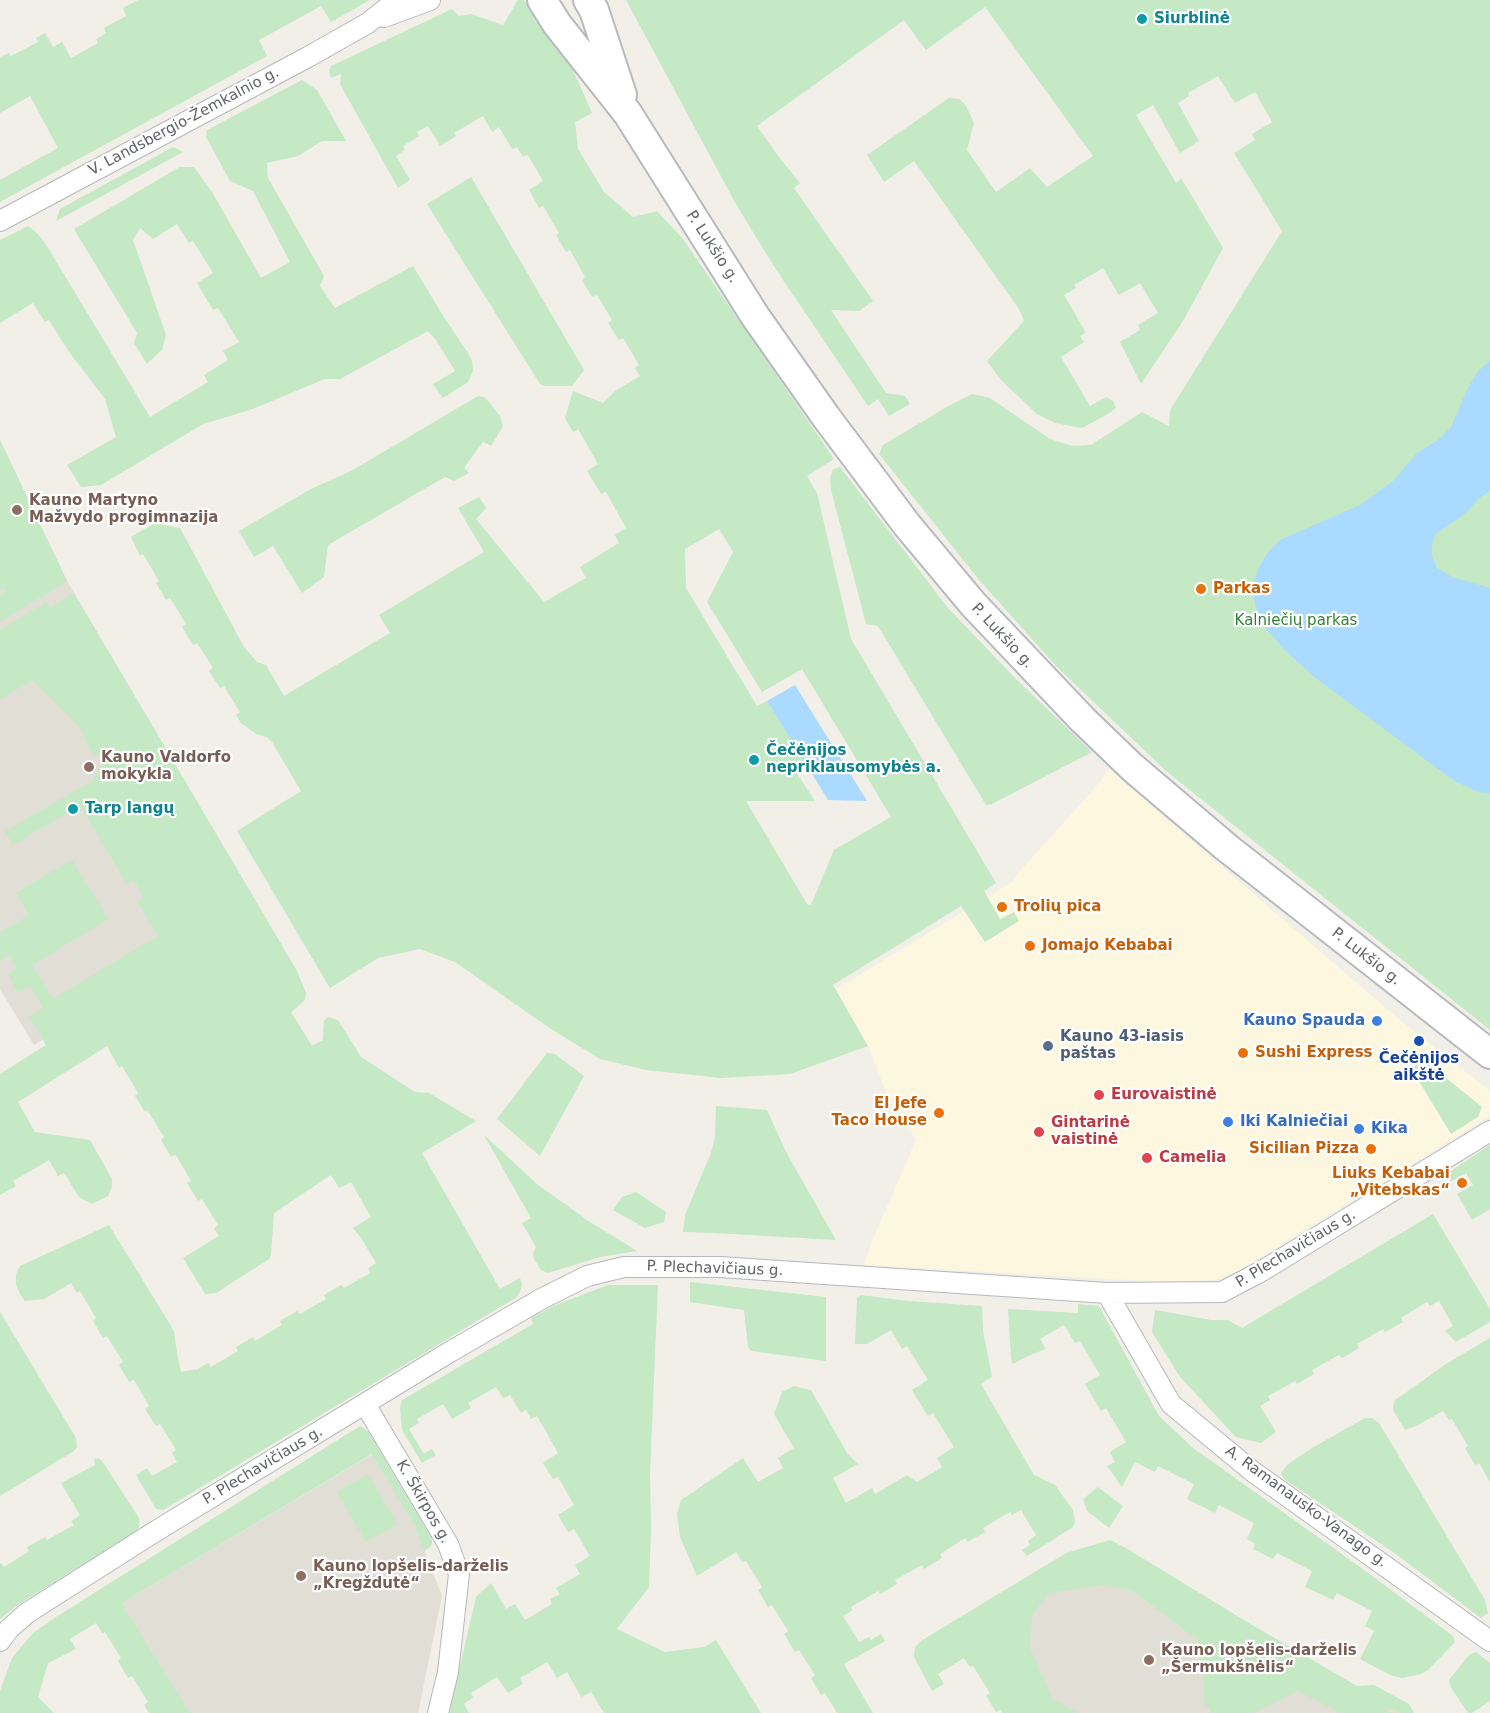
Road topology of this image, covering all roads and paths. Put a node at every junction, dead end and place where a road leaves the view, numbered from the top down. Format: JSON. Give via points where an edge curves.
{"nodes":[{"id":1,"x":397,"y":0,"type":"edge"},
{"id":2,"x":430,"y":0,"type":"edge"},
{"id":3,"x":542,"y":0,"type":"edge"},
{"id":4,"x":588,"y":0,"type":"edge"},
{"id":5,"x":368,"y":23,"type":"junction"},
{"id":6,"x":628,"y":114,"type":"junction"},
{"id":7,"x":0,"y":221,"type":"edge"},
{"id":8,"x":1490,"y":1054,"type":"edge"},
{"id":9,"x":1490,"y":1131,"type":"edge"},
{"id":10,"x":1107,"y":1293,"type":"junction"},
{"id":11,"x":365,"y":1404,"type":"junction"},
{"id":12,"x":0,"y":1641,"type":"edge"},
{"id":13,"x":1490,"y":1641,"type":"edge"},
{"id":14,"x":438,"y":1713,"type":"edge"}],
"edges":[{"from":1,"to":5,"type":"street","name":"V. Landsbergio-Žemkalnio g."},
{"from":2,"to":5,"type":"street","name":"V. Landsbergio-Žemkalnio g."},
{"from":3,"to":6,"type":"main road","name":"P. Lukšio g."},
{"from":4,"to":6,"type":"main road","name":"P. Lukšio g."},
{"from":5,"to":7,"type":"street","name":"V. Landsbergio-Žemkalnio g."},
{"from":6,"to":8,"type":"main road","name":"P. Lukšio g.","via":[[755,316],[826,417],[907,525],[980,612],[1133,768],[1226,847]]},
{"from":9,"to":10,"type":"street","name":"P. Plechavičiaus g.","via":[[1222,1292]]},
{"from":10,"to":11,"type":"street","name":"P. Plechavičiaus g.","via":[[720,1267],[624,1267],[587,1276],[543,1298]]},
{"from":10,"to":13,"type":"street","name":"A. Ramanausko-Vanago g.","via":[[1171,1404],[1252,1471]]},
{"from":11,"to":12,"type":"street","name":"P. Plechavičiaus g.","via":[[27,1613]]},
{"from":11,"to":14,"type":"street","name":"K. Škirpos g.","via":[[448,1544],[459,1574],[448,1672]]}]}
